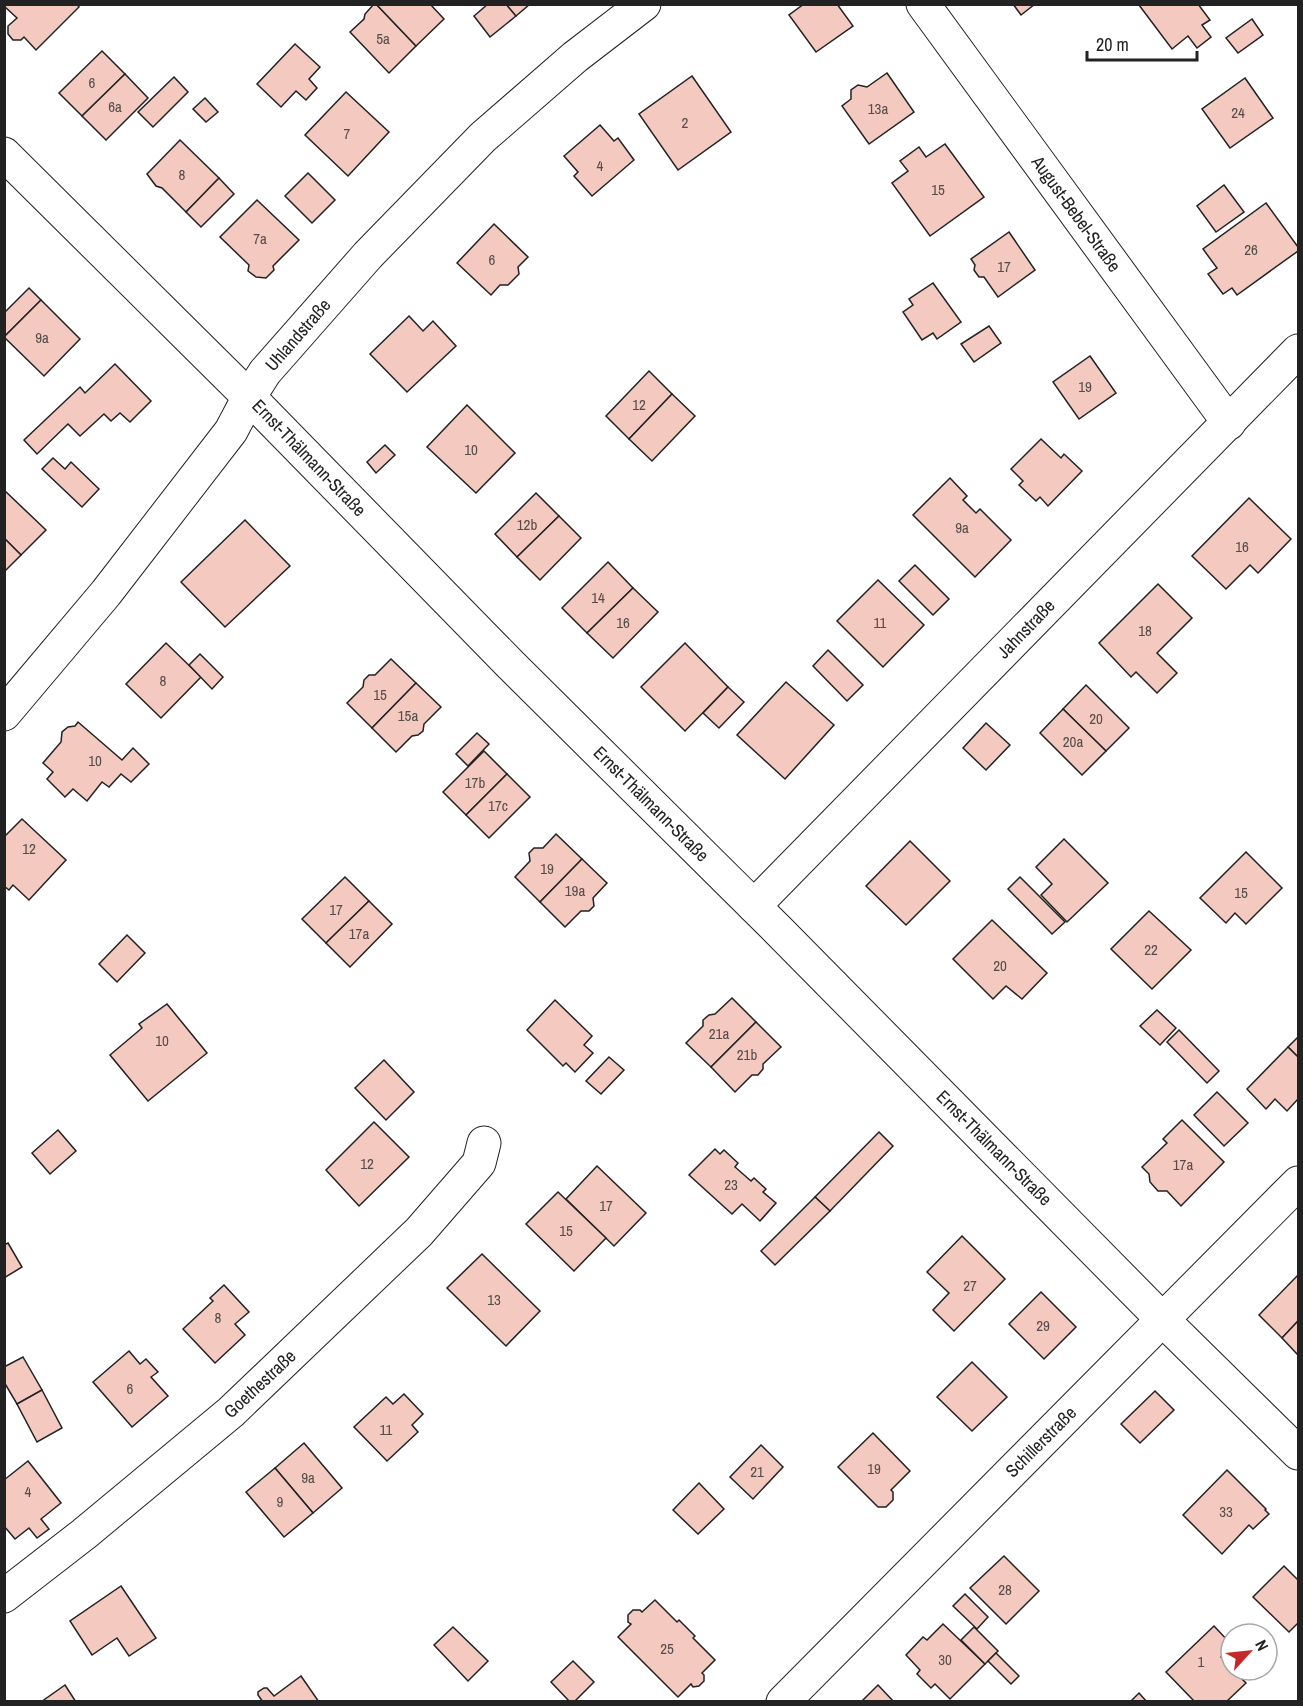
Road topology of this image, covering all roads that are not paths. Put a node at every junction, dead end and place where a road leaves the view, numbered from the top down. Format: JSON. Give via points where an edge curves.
{"nodes":[{"id":1,"x":644,"y":4,"type":"edge"},
{"id":2,"x":923,"y":4,"type":"edge"},
{"id":3,"x":4,"y":154,"type":"edge"},
{"id":4,"x":1299,"y":351,"type":"edge"},
{"id":5,"x":249,"y":397,"type":"junction"},
{"id":6,"x":1228,"y":423,"type":"junction"},
{"id":7,"x":4,"y":714,"type":"edge"},
{"id":8,"x":754,"y":906,"type":"junction"},
{"id":9,"x":484,"y":1143,"type":"dead end"},
{"id":10,"x":1299,"y":1183,"type":"edge"},
{"id":11,"x":1163,"y":1320,"type":"junction"},
{"id":12,"x":1299,"y":1453,"type":"edge"},
{"id":13,"x":4,"y":1596,"type":"edge"},
{"id":14,"x":783,"y":1701,"type":"edge"}],
"edges":[{"from":1,"to":5,"type":"street","name":"Uhlandstraße","via":[[575,57],[483,137],[373,249],[265,372]]},
{"from":2,"to":6,"type":"street","name":"August-Bebel-Straße"},
{"from":3,"to":5,"type":"street","name":"Ernst-Thälmann-Straße"},
{"from":4,"to":6,"type":"street","name":"Jahnstraße"},
{"from":5,"to":7,"type":"street","name":"Uhlandstraße","via":[[231,431],[120,575]]},
{"from":5,"to":8,"type":"street","name":"Ernst-Thälmann-Straße"},
{"from":6,"to":8,"type":"street","name":"Jahnstraße"},
{"from":8,"to":11,"type":"street","name":"Ernst-Thälmann-Straße"},
{"from":9,"to":13,"type":"street","name":"Goethestraße","via":[[479,1163],[419,1232],[231,1412]]},
{"from":10,"to":11,"type":"street","name":"Schillerstraße"},
{"from":11,"to":12,"type":"street","name":"Ernst-Thälmann-Straße"},
{"from":11,"to":14,"type":"street","name":"Schillerstraße"}]}
